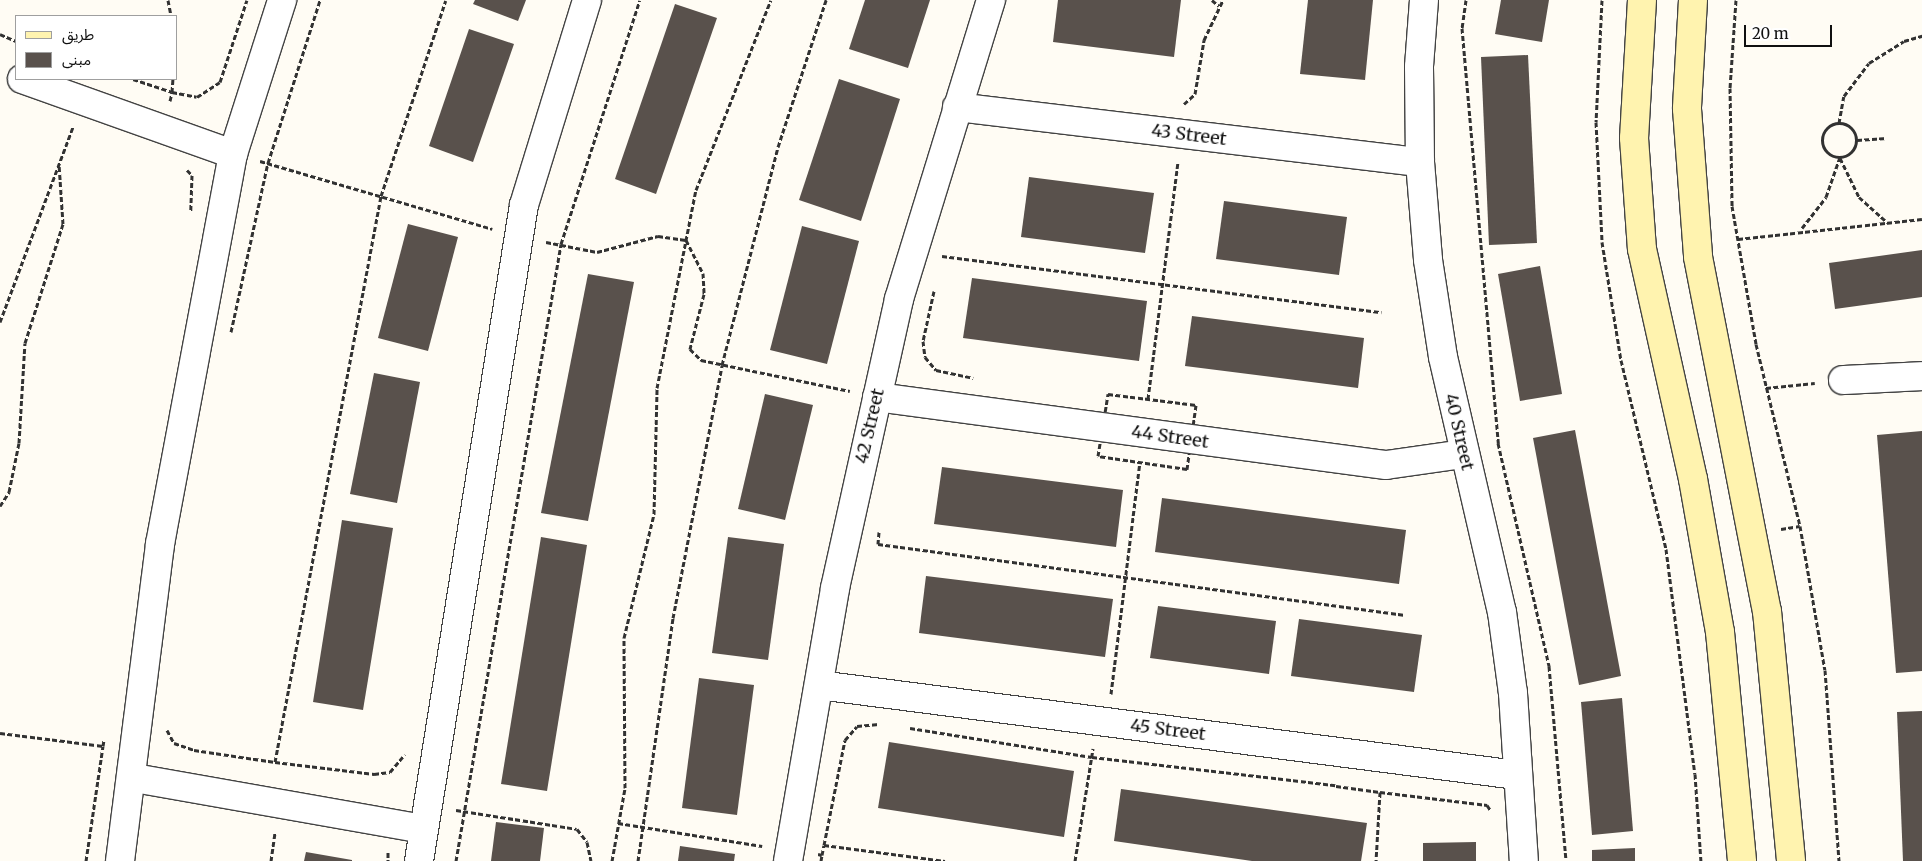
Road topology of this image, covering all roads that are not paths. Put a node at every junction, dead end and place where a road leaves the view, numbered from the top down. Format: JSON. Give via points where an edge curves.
{"nodes":[{"id":1,"x":282,"y":0,"type":"edge"},
{"id":2,"x":587,"y":0,"type":"edge"},
{"id":3,"x":991,"y":0,"type":"edge"},
{"id":4,"x":1424,"y":0,"type":"edge"},
{"id":5,"x":1642,"y":0,"type":"edge"},
{"id":6,"x":1693,"y":0,"type":"edge"},
{"id":7,"x":0,"y":71,"type":"edge"},
{"id":8,"x":15,"y":77,"type":"edge"},
{"id":9,"x":25,"y":80,"type":"edge"},
{"id":10,"x":957,"y":107,"type":"junction"},
{"id":11,"x":233,"y":154,"type":"junction"},
{"id":12,"x":1420,"y":162,"type":"junction"},
{"id":13,"x":1922,"y":376,"type":"edge"},
{"id":14,"x":1843,"y":380,"type":"road end"},
{"id":15,"x":877,"y":397,"type":"junction"},
{"id":16,"x":1463,"y":454,"type":"junction"},
{"id":17,"x":819,"y":685,"type":"junction"},
{"id":18,"x":1517,"y":775,"type":"junction"},
{"id":19,"x":134,"y":778,"type":"junction"},
{"id":20,"x":426,"y":818,"type":"junction"},
{"id":21,"x":789,"y":856,"type":"edge"},
{"id":22,"x":120,"y":861,"type":"edge"},
{"id":23,"x":419,"y":861,"type":"edge"},
{"id":24,"x":1524,"y":861,"type":"edge"},
{"id":25,"x":1742,"y":861,"type":"edge"},
{"id":26,"x":1791,"y":861,"type":"edge"}],
"edges":[{"from":1,"to":11,"type":"street"},
{"from":2,"to":20,"type":"street","via":[[518,237]]},
{"from":3,"to":10,"type":"street","name":"42 Street"},
{"from":4,"to":12,"type":"street","name":"40 Street","via":[[1419,67]]},
{"from":5,"to":25,"type":"street","via":[[1634,138],[1642,249],[1693,479],[1720,632]]},
{"from":6,"to":26,"type":"street","via":[[1687,110],[1698,257],[1767,611]]},
{"from":7,"to":8,"type":"street"},
{"from":9,"to":11,"type":"street"},
{"from":10,"to":12,"type":"street","name":"43 Street"},
{"from":10,"to":15,"type":"street","name":"42 Street","via":[[899,299]]},
{"from":11,"to":19,"type":"street","via":[[160,544]]},
{"from":12,"to":16,"type":"street","name":"40 Street","via":[[1431,279]]},
{"from":13,"to":14,"type":"street"},
{"from":15,"to":16,"type":"street","name":"44 Street","via":[[1386,465]]},
{"from":15,"to":17,"type":"street","name":"42 Street","via":[[851,510]]},
{"from":16,"to":18,"type":"street","name":"40 Street","via":[[1502,612]]},
{"from":17,"to":18,"type":"street","name":"45 Street"},
{"from":17,"to":21,"type":"street","name":"42 Street"},
{"from":18,"to":24,"type":"street","name":"40 Street"},
{"from":19,"to":20,"type":"street"},
{"from":19,"to":22,"type":"street"},
{"from":20,"to":23,"type":"street"}]}
